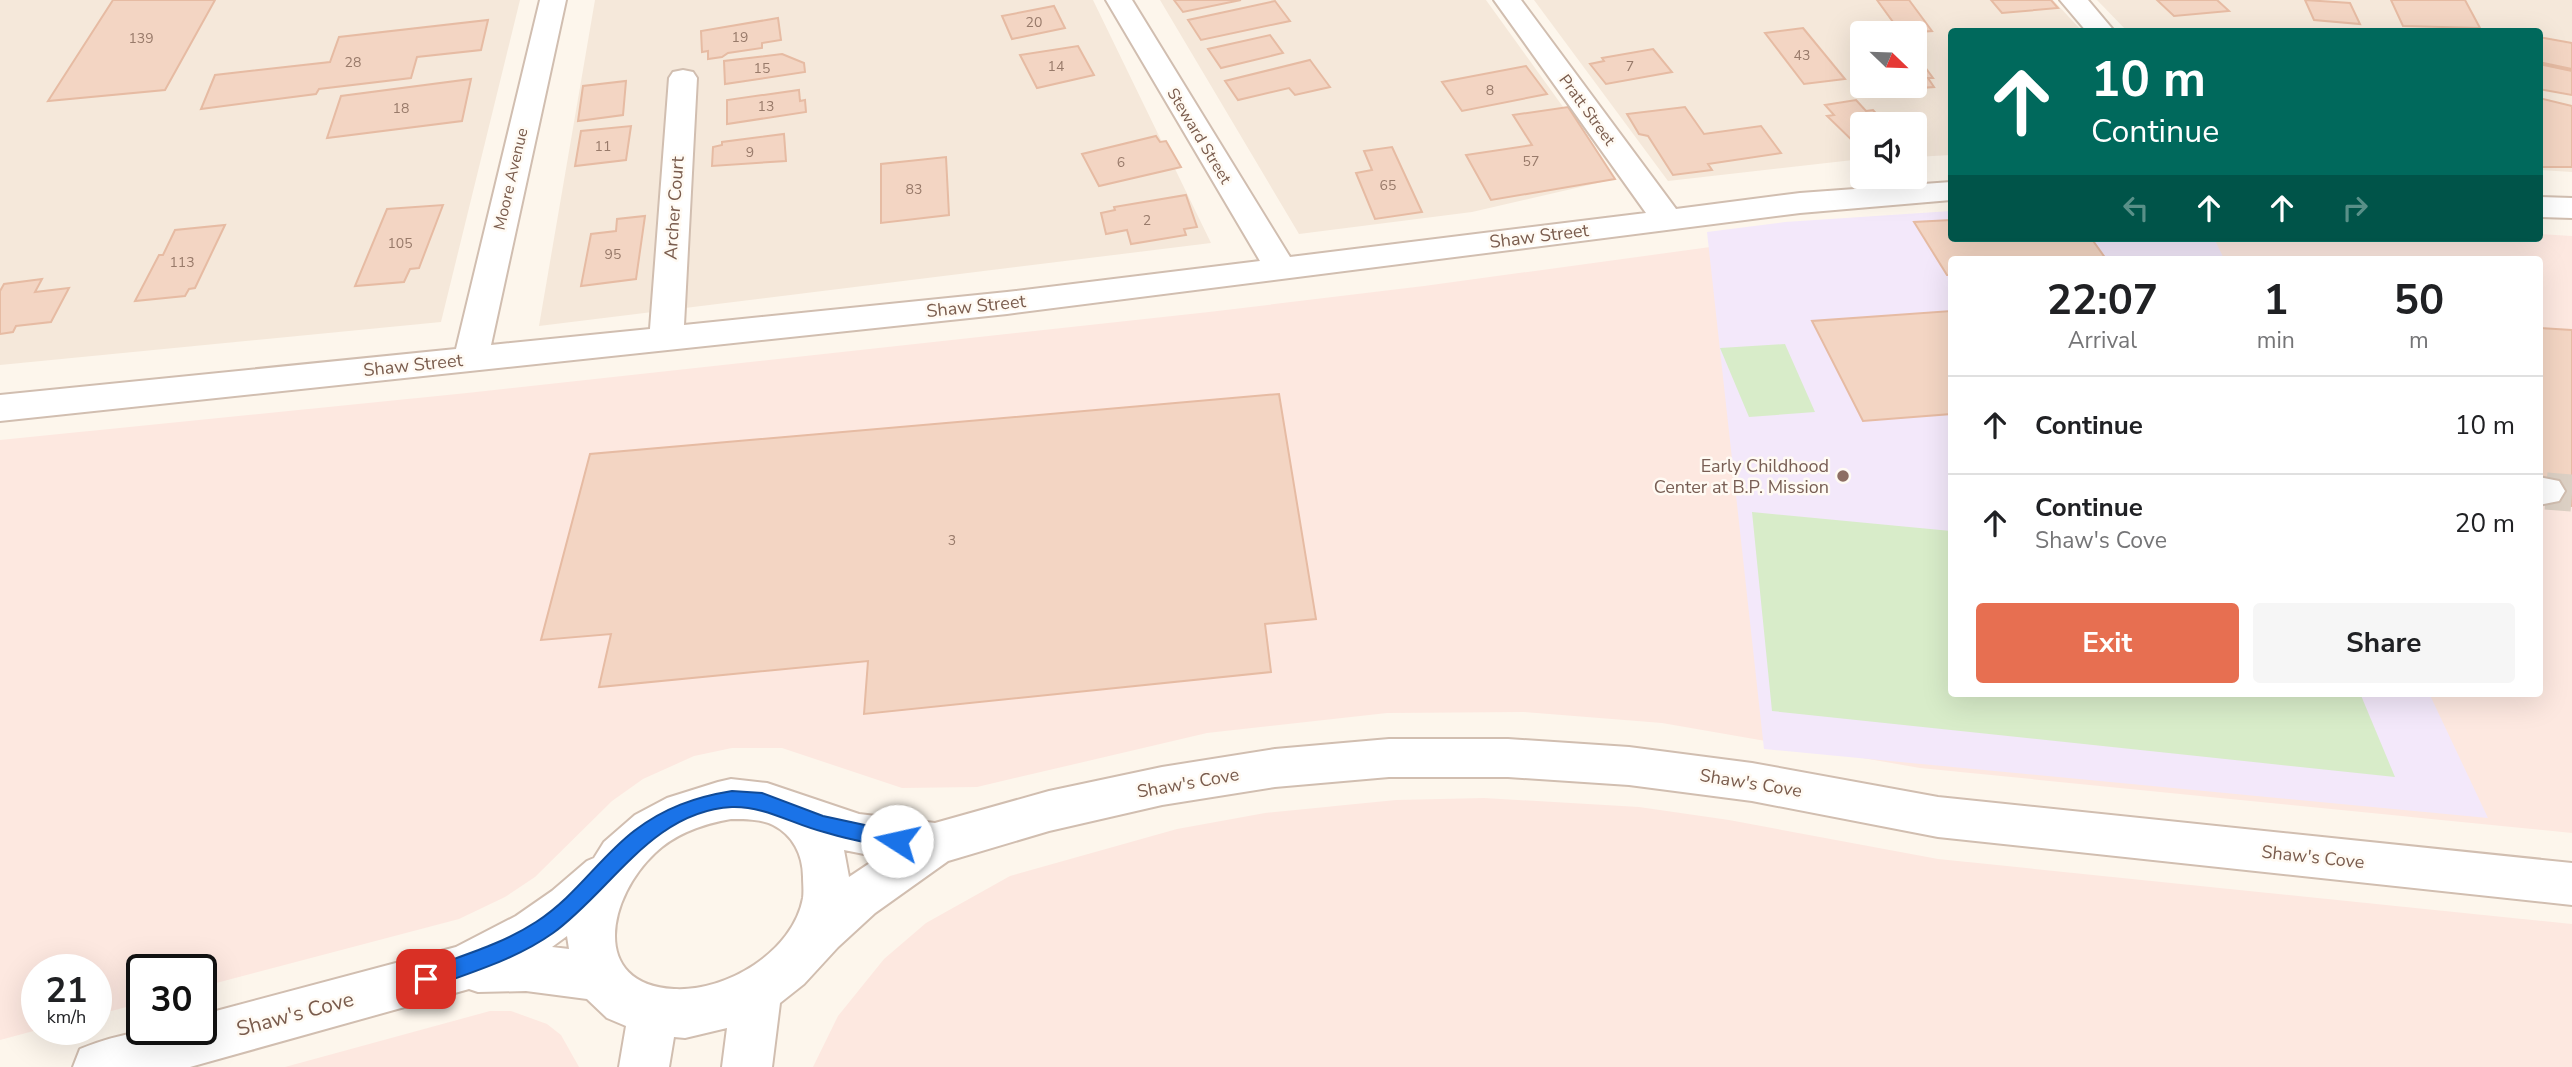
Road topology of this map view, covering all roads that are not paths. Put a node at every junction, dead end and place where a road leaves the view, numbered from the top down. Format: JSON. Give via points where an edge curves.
{"nodes":[{"id":1,"x":553,"y":0,"type":"edge"},
{"id":2,"x":1119,"y":0,"type":"edge"},
{"id":3,"x":1507,"y":0,"type":"edge"},
{"id":4,"x":2073,"y":0,"type":"edge"},
{"id":5,"x":2098,"y":28,"type":"edge"},
{"id":6,"x":683,"y":78,"type":"dead end"},
{"id":7,"x":1948,"y":191,"type":"edge"},
{"id":8,"x":2543,"y":207,"type":"edge"},
{"id":9,"x":2572,"y":208,"type":"edge"},
{"id":10,"x":1667,"y":219,"type":"junction"},
{"id":11,"x":1281,"y":270,"type":"junction"},
{"id":12,"x":666,"y":338,"type":"junction"},
{"id":13,"x":471,"y":358,"type":"junction"},
{"id":14,"x":0,"y":408,"type":"edge"},
{"id":15,"x":789,"y":811,"type":"junction"},
{"id":16,"x":935,"y":844,"type":"junction"},
{"id":17,"x":615,"y":864,"type":"junction"},
{"id":18,"x":2572,"y":884,"type":"edge"},
{"id":19,"x":452,"y":972,"type":"junction"},
{"id":20,"x":604,"y":980,"type":"junction"},
{"id":21,"x":772,"y":980,"type":"junction"},
{"id":22,"x":653,"y":1012,"type":"junction"},
{"id":23,"x":98,"y":1067,"type":"edge"},
{"id":24,"x":644,"y":1067,"type":"edge"},
{"id":25,"x":747,"y":1067,"type":"edge"}],
"edges":[{"from":1,"to":13,"type":"street","name":"Moore Avenue"},
{"from":2,"to":11,"type":"street","name":"Steward Street"},
{"from":3,"to":10,"type":"street","name":"Pratt Street"},
{"from":4,"to":5,"type":"street"},
{"from":6,"to":12,"type":"street","name":"Archer Court"},
{"from":7,"to":10,"type":"street","name":"Shaw Street","via":[[1800,202]]},
{"from":8,"to":9,"type":"street"},
{"from":10,"to":11,"type":"street","name":"Shaw Street"},
{"from":11,"to":12,"type":"street","name":"Shaw Street"},
{"from":12,"to":13,"type":"street","name":"Shaw Street"},
{"from":13,"to":14,"type":"street","name":"Shaw Street"},
{"from":15,"to":16,"type":"street","name":"Shaw's Cove","via":[[859,834]]},
{"from":15,"to":17,"type":"street","via":[[762,801],[732,799],[699,805],[668,818],[639,838]]},
{"from":15,"to":21,"type":"street","via":[[810,828],[824,851],[828,879],[824,909],[810,940]]},
{"from":16,"to":18,"type":"street","name":"Shaw's Cove","via":[[1049,811],[1275,768],[1389,758],[1508,758],[1629,766],[1752,782],[1938,817]]},
{"from":16,"to":21,"type":"street","name":"Shaw's Cove","via":[[858,898]]},
{"from":17,"to":19,"type":"street","name":"Shaw's Cove","via":[[544,928],[500,953]]},
{"from":17,"to":20,"type":"street","via":[[597,893],[590,924],[592,954]]},
{"from":19,"to":20,"type":"street","name":"Shaw's Cove","via":[[538,967]]},
{"from":19,"to":23,"type":"street","name":"Shaw's Cove"},
{"from":20,"to":22,"type":"street","via":[[624,1000]]},
{"from":21,"to":22,"type":"street","via":[[722,1007],[687,1014]]},
{"from":21,"to":25,"type":"street"},
{"from":22,"to":24,"type":"street"}]}
